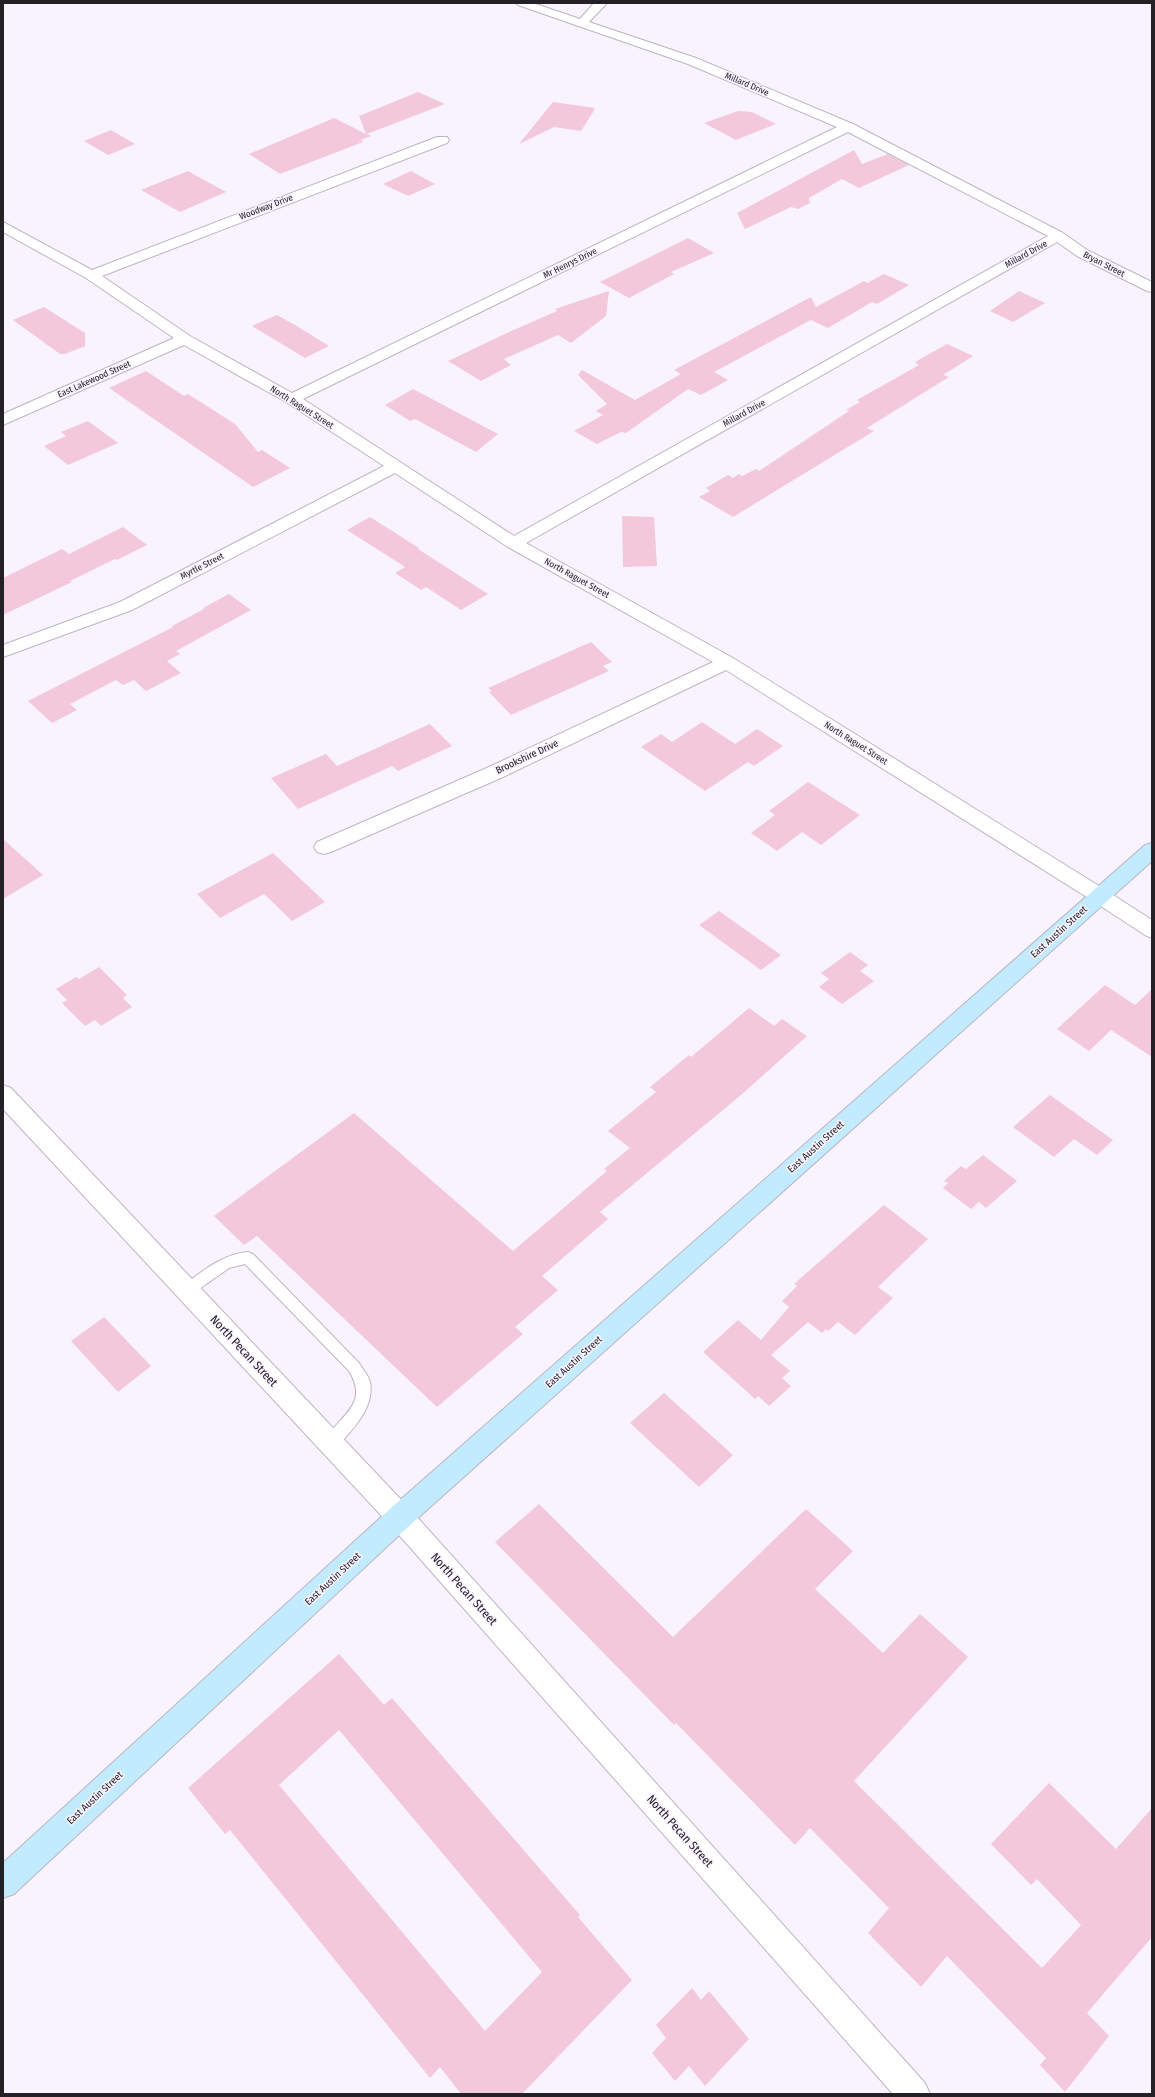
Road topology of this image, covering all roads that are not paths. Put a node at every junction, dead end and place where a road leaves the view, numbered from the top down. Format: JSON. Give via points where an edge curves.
{"nodes":[{"id":1,"x":522,"y":3,"type":"edge"},
{"id":2,"x":601,"y":3,"type":"edge"},
{"id":3,"x":582,"y":23,"type":"junction"},
{"id":4,"x":848,"y":127,"type":"junction"},
{"id":5,"x":442,"y":140,"type":"dead end"},
{"id":6,"x":3,"y":226,"type":"edge"},
{"id":7,"x":1058,"y":236,"type":"junction"},
{"id":8,"x":91,"y":275,"type":"junction"},
{"id":9,"x":1152,"y":288,"type":"edge"},
{"id":10,"x":185,"y":339,"type":"junction"},
{"id":11,"x":292,"y":399,"type":"junction"},
{"id":12,"x":3,"y":420,"type":"edge"},
{"id":13,"x":396,"y":466,"type":"junction"},
{"id":14,"x":514,"y":543,"type":"junction"},
{"id":15,"x":3,"y":652,"type":"edge"},
{"id":16,"x":727,"y":662,"type":"junction"},
{"id":17,"x":324,"y":847,"type":"dead end"},
{"id":18,"x":1152,"y":850,"type":"edge"},
{"id":19,"x":1100,"y":896,"type":"junction"},
{"id":20,"x":1152,"y":930,"type":"edge"},
{"id":21,"x":3,"y":1094,"type":"edge"},
{"id":22,"x":187,"y":1290,"type":"junction"},
{"id":23,"x":331,"y":1443,"type":"junction"},
{"id":24,"x":400,"y":1517,"type":"junction"},
{"id":25,"x":3,"y":1883,"type":"edge"},
{"id":26,"x":914,"y":2094,"type":"edge"}],
"edges":[{"from":1,"to":3,"type":"street","name":"Millard Drive"},
{"from":2,"to":3,"type":"street"},
{"from":3,"to":4,"type":"street","name":"Millard Drive","via":[[692,62]]},
{"from":4,"to":7,"type":"street","name":"Millard Drive"},
{"from":4,"to":11,"type":"street","name":"Mr Henrys Drive"},
{"from":5,"to":8,"type":"street","name":"Woodway Drive"},
{"from":6,"to":8,"type":"street","name":"North Raguet Street"},
{"from":7,"to":9,"type":"street","name":"Bryan Street","via":[[1082,253]]},
{"from":7,"to":14,"type":"street","name":"Millard Drive"},
{"from":8,"to":10,"type":"street","name":"North Raguet Street"},
{"from":10,"to":11,"type":"street","name":"North Raguet Street"},
{"from":10,"to":12,"type":"street","name":"East Lakewood Street"},
{"from":11,"to":13,"type":"street","name":"North Raguet Street"},
{"from":13,"to":14,"type":"street","name":"North Raguet Street"},
{"from":13,"to":15,"type":"street","name":"Myrtle Street","via":[[126,606]]},
{"from":14,"to":16,"type":"street","name":"North Raguet Street"},
{"from":16,"to":17,"type":"street","name":"Brookshire Drive","via":[[496,772]]},
{"from":16,"to":19,"type":"street","name":"North Raguet Street"},
{"from":18,"to":19,"type":"main road","name":"East Austin Street"},
{"from":19,"to":20,"type":"street","name":"North Raguet Street"},
{"from":19,"to":24,"type":"main road","name":"East Austin Street"},
{"from":21,"to":22,"type":"street","name":"North Pecan Street"},
{"from":22,"to":23,"type":"street","name":"North Pecan Street"},
{"from":22,"to":23,"type":"lane","via":[[231,1261],[239,1257],[248,1258],[354,1367],[363,1382],[362,1400],[356,1416]]},
{"from":23,"to":24,"type":"street","name":"North Pecan Street"},
{"from":24,"to":25,"type":"main road","name":"East Austin Street"},
{"from":24,"to":26,"type":"street","name":"North Pecan Street"}]}
